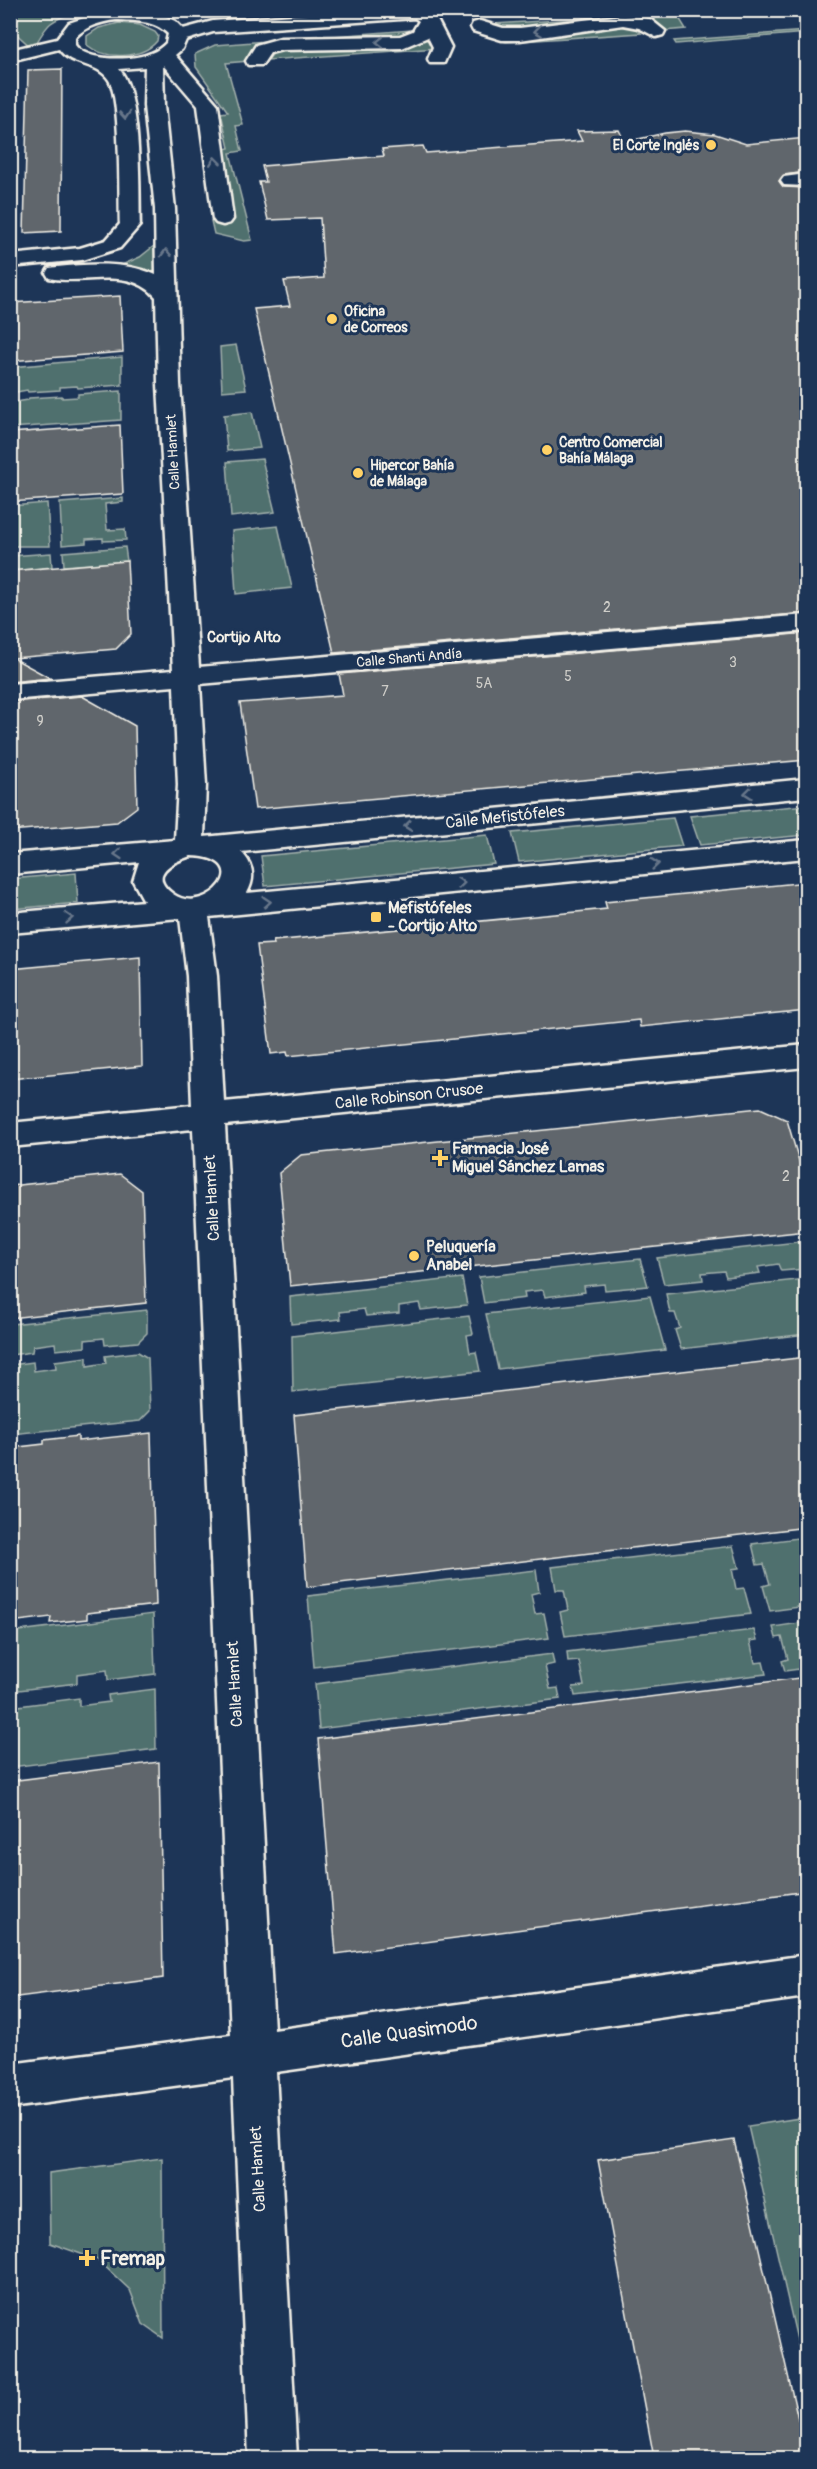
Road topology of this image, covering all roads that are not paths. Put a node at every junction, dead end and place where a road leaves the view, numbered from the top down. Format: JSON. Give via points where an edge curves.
{"nodes":[{"id":1,"x":154,"y":13,"type":"edge"},
{"id":2,"x":431,"y":14,"type":"edge"},
{"id":3,"x":478,"y":19,"type":"edge"},
{"id":4,"x":656,"y":32,"type":"dead end"},
{"id":5,"x":178,"y":36,"type":"junction"},
{"id":6,"x":65,"y":42,"type":"junction"},
{"id":7,"x":498,"y":53,"type":"dead end"},
{"id":8,"x":10,"y":56,"type":"edge"},
{"id":9,"x":159,"y":56,"type":"junction"},
{"id":10,"x":436,"y":59,"type":"dead end"},
{"id":11,"x":255,"y":61,"type":"dead end"},
{"id":12,"x":102,"y":63,"type":"junction"},
{"id":13,"x":165,"y":209,"type":"junction"},
{"id":14,"x":223,"y":219,"type":"dead end"},
{"id":15,"x":72,"y":234,"type":"dead end"},
{"id":16,"x":10,"y":244,"type":"edge"},
{"id":17,"x":46,"y":250,"type":"junction"},
{"id":18,"x":10,"y":261,"type":"edge"},
{"id":19,"x":83,"y":271,"type":"junction"},
{"id":20,"x":10,"y":276,"type":"edge"},
{"id":21,"x":167,"y":296,"type":"junction"},
{"id":22,"x":807,"y":623,"type":"edge"},
{"id":23,"x":187,"y":678,"type":"junction"},
{"id":24,"x":10,"y":692,"type":"edge"},
{"id":25,"x":807,"y":788,"type":"edge"},
{"id":26,"x":190,"y":847,"type":"junction"},
{"id":27,"x":807,"y":849,"type":"edge"},
{"id":28,"x":10,"y":864,"type":"edge"},
{"id":29,"x":193,"y":908,"type":"junction"},
{"id":30,"x":10,"y":923,"type":"edge"},
{"id":31,"x":807,"y":1056,"type":"edge"},
{"id":32,"x":208,"y":1116,"type":"junction"},
{"id":33,"x":10,"y":1136,"type":"edge"},
{"id":34,"x":807,"y":1976,"type":"edge"},
{"id":35,"x":252,"y":2054,"type":"junction"},
{"id":36,"x":10,"y":2086,"type":"edge"},
{"id":37,"x":273,"y":2458,"type":"edge"}],
"edges":[{"from":1,"to":5,"type":"street","via":[[173,27]]},
{"from":1,"to":6,"type":"street","via":[[114,15],[84,22],[67,35]]},
{"from":2,"to":5,"type":"street","via":[[213,27]]},
{"from":2,"to":10,"type":"street","via":[[442,47]]},
{"from":2,"to":11,"type":"street","one_way":true,"via":[[420,35],[402,42],[281,44],[263,49]]},
{"from":4,"to":3,"type":"street","one_way":true,"via":[[644,23],[623,20],[502,34]]},
{"from":3,"to":7,"type":"street","via":[[489,44]]},
{"from":5,"to":9,"type":"street","via":[[175,45]]},
{"from":6,"to":8,"type":"street"},
{"from":6,"to":12,"type":"street","via":[[76,55]]},
{"from":9,"to":12,"type":"street","via":[[124,64]]},
{"from":9,"to":13,"type":"street","name":"Calle Hamlet","via":[[154,106]]},
{"from":14,"to":9,"type":"street","one_way":true,"via":[[208,105]]},
{"from":12,"to":17,"type":"street","one_way":true,"via":[[118,79],[125,108],[130,225],[113,243],[82,254]]},
{"from":13,"to":19,"type":"street","via":[[145,239],[119,258]]},
{"from":21,"to":13,"type":"street","name":"Calle Hamlet","one_way":true},
{"from":15,"to":17,"type":"street"},
{"from":16,"to":17,"type":"street"},
{"from":17,"to":18,"type":"street"},
{"from":19,"to":20,"type":"street"},
{"from":19,"to":21,"type":"street","via":[[133,275],[153,282]]},
{"from":21,"to":23,"type":"street","name":"Calle Hamlet"},
{"from":22,"to":23,"type":"street","name":"Calle Shanti Andía"},
{"from":23,"to":24,"type":"street","name":"Calle Shanti Andía"},
{"from":23,"to":26,"type":"street","name":"Calle Hamlet","via":[[192,785]]},
{"from":25,"to":26,"type":"street","name":"Calle Mefistófeles","one_way":true},
{"from":26,"to":28,"type":"street","name":"Calle Mefistófeles","one_way":true},
{"from":26,"to":29,"type":"street","via":[[160,856],[150,867],[146,880],[150,892],[161,902]]},
{"from":26,"to":29,"type":"street","via":[[218,850],[231,858],[239,879],[224,900]]},
{"from":29,"to":27,"type":"street","one_way":true},
{"from":30,"to":29,"type":"street","one_way":true},
{"from":29,"to":32,"type":"street","name":"Calle Hamlet","via":[[202,976]]},
{"from":31,"to":32,"type":"street","name":"Calle Robinson Crusoe"},
{"from":32,"to":33,"type":"street","name":"Calle Robinson Crusoe"},
{"from":32,"to":35,"type":"street","name":"Calle Hamlet"},
{"from":34,"to":35,"type":"street","name":"Calle Quasimodo"},
{"from":35,"to":36,"type":"street","name":"Calle Quasimodo"},
{"from":35,"to":37,"type":"street","name":"Calle Hamlet"}]}
